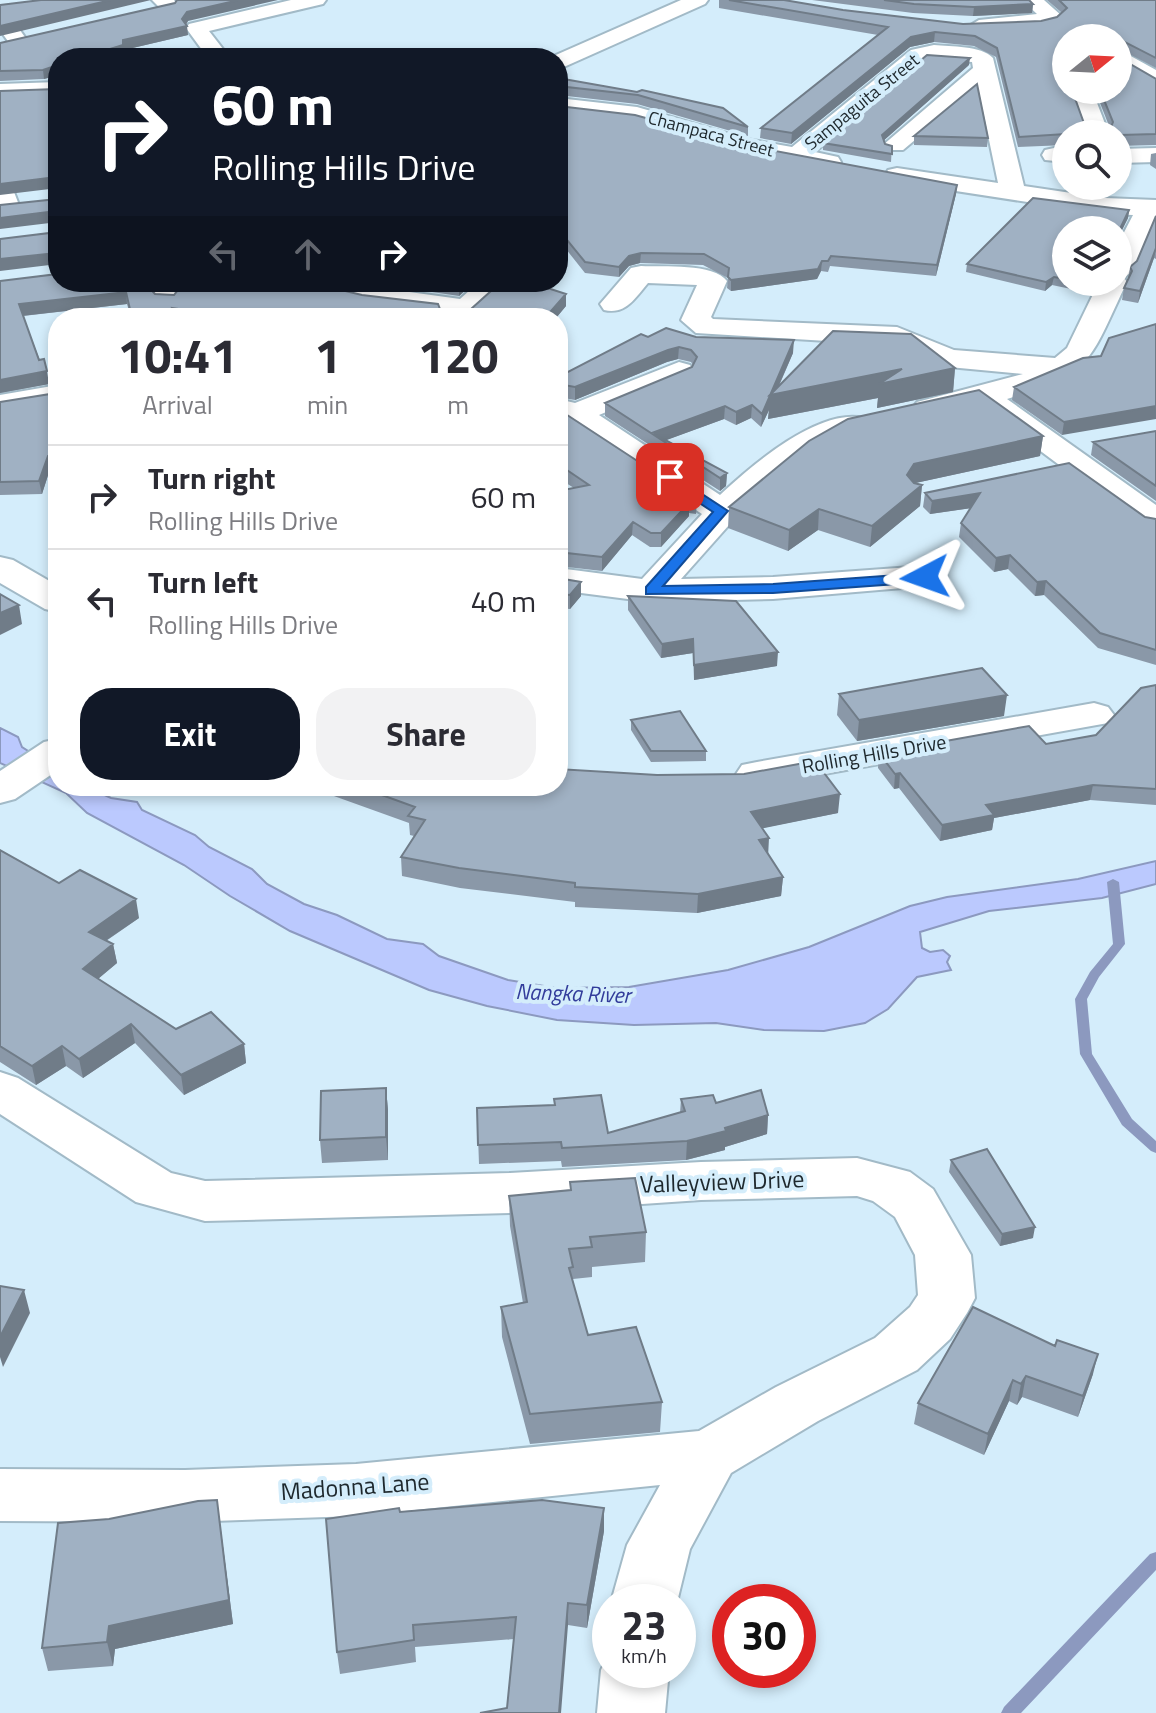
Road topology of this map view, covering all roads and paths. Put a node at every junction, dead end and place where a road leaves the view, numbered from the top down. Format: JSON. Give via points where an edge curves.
{"nodes":[{"id":1,"x":162,"y":0,"type":"edge"},
{"id":2,"x":316,"y":0,"type":"edge"},
{"id":3,"x":698,"y":0,"type":"edge"},
{"id":4,"x":1032,"y":0,"type":"edge"},
{"id":5,"x":138,"y":12,"type":"edge"},
{"id":6,"x":952,"y":25,"type":"edge"},
{"id":7,"x":211,"y":48,"type":"edge"},
{"id":8,"x":568,"y":57,"type":"edge"},
{"id":9,"x":1132,"y":64,"type":"edge"},
{"id":10,"x":983,"y":71,"type":"junction"},
{"id":11,"x":1156,"y":80,"type":"edge"},
{"id":12,"x":0,"y":91,"type":"edge"},
{"id":13,"x":48,"y":97,"type":"edge"},
{"id":14,"x":48,"y":100,"type":"edge"},
{"id":15,"x":568,"y":106,"type":"edge"},
{"id":16,"x":0,"y":112,"type":"edge"},
{"id":17,"x":820,"y":134,"type":"junction"},
{"id":18,"x":895,"y":145,"type":"junction"},
{"id":19,"x":926,"y":149,"type":"edge"},
{"id":20,"x":1156,"y":155,"type":"edge"},
{"id":21,"x":796,"y":156,"type":"junction"},
{"id":22,"x":1132,"y":156,"type":"edge"},
{"id":23,"x":973,"y":157,"type":"dead end"},
{"id":24,"x":1005,"y":161,"type":"junction"},
{"id":25,"x":847,"y":165,"type":"edge"},
{"id":26,"x":874,"y":170,"type":"edge"},
{"id":27,"x":1013,"y":193,"type":"junction"},
{"id":28,"x":2,"y":198,"type":"edge"},
{"id":29,"x":38,"y":201,"type":"edge"},
{"id":30,"x":1152,"y":211,"type":"edge"},
{"id":31,"x":1132,"y":259,"type":"edge"},
{"id":32,"x":345,"y":292,"type":"edge"},
{"id":33,"x":484,"y":292,"type":"edge"},
{"id":34,"x":1107,"y":296,"type":"edge"},
{"id":35,"x":614,"y":304,"type":"dead end"},
{"id":36,"x":433,"y":308,"type":"edge"},
{"id":37,"x":466,"y":308,"type":"edge"},
{"id":38,"x":1058,"y":368,"type":"junction"},
{"id":39,"x":679,"y":371,"type":"edge"},
{"id":40,"x":48,"y":396,"type":"edge"},
{"id":41,"x":983,"y":397,"type":"junction"},
{"id":42,"x":0,"y":404,"type":"edge"},
{"id":43,"x":568,"y":411,"type":"edge"},
{"id":44,"x":568,"y":412,"type":"edge"},
{"id":45,"x":1076,"y":450,"type":"junction"},
{"id":46,"x":1028,"y":472,"type":"edge"},
{"id":47,"x":1156,"y":481,"type":"edge"},
{"id":48,"x":1114,"y":490,"type":"junction"},
{"id":49,"x":721,"y":511,"type":"junction"},
{"id":50,"x":1156,"y":521,"type":"edge"},
{"id":51,"x":0,"y":568,"type":"edge"},
{"id":52,"x":925,"y":577,"type":"dead end"},
{"id":53,"x":568,"y":580,"type":"edge"},
{"id":54,"x":651,"y":591,"type":"junction"},
{"id":55,"x":48,"y":595,"type":"edge"},
{"id":56,"x":1094,"y":715,"type":"dead end"},
{"id":57,"x":48,"y":758,"type":"edge"},
{"id":58,"x":713,"y":777,"type":"edge"},
{"id":59,"x":0,"y":790,"type":"edge"},
{"id":60,"x":0,"y":1090,"type":"edge"},
{"id":61,"x":709,"y":1455,"type":"junction"},
{"id":62,"x":0,"y":1495,"type":"edge"},
{"id":63,"x":649,"y":1584,"type":"edge"},
{"id":64,"x":633,"y":1688,"type":"edge"},
{"id":65,"x":631,"y":1713,"type":"edge"}],
"edges":[{"from":1,"to":5,"type":"street","via":[[169,4]]},
{"from":2,"to":7,"type":"street","via":[[196,30]]},
{"from":3,"to":8,"type":"street"},
{"from":4,"to":6,"type":"street","via":[[1053,17],[996,26]]},
{"from":9,"to":11,"type":"street"},
{"from":10,"to":17,"type":"street","name":"Sampaguita Street","via":[[977,56],[918,54]]},
{"from":10,"to":18,"type":"street"},
{"from":10,"to":24,"type":"street"},
{"from":12,"to":13,"type":"street"},
{"from":14,"to":16,"type":"street"},
{"from":15,"to":21,"type":"street","name":"Champaca Street","via":[[637,114]]},
{"from":17,"to":18,"type":"street"},
{"from":17,"to":21,"type":"street","name":"Sampaguita Street"},
{"from":18,"to":19,"type":"street"},
{"from":20,"to":22,"type":"street"},
{"from":21,"to":25,"type":"street","name":"Champaca Street"},
{"from":23,"to":24,"type":"street"},
{"from":24,"to":27,"type":"street"},
{"from":26,"to":27,"type":"street"},
{"from":27,"to":30,"type":"street"},
{"from":28,"to":29,"type":"street"},
{"from":30,"to":31,"type":"street"},
{"from":32,"to":36,"type":"street"},
{"from":33,"to":37,"type":"street"},
{"from":34,"to":38,"type":"street","via":[[1081,351]]},
{"from":35,"to":38,"type":"street","via":[[641,274],[704,277],[713,281],[695,320],[706,327],[897,336],[949,358]]},
{"from":38,"to":41,"type":"street"},
{"from":39,"to":43,"type":"street"},
{"from":40,"to":42,"type":"street"},
{"from":41,"to":45,"type":"street"},
{"from":41,"to":49,"type":"street","via":[[835,429],[795,452]]},
{"from":44,"to":49,"type":"street"},
{"from":45,"to":46,"type":"street"},
{"from":45,"to":48,"type":"street"},
{"from":47,"to":48,"type":"street"},
{"from":48,"to":50,"type":"street"},
{"from":49,"to":54,"type":"street"},
{"from":51,"to":55,"type":"street"},
{"from":52,"to":54,"type":"street"},
{"from":53,"to":54,"type":"street"},
{"from":56,"to":58,"type":"street","name":"Rolling Hills Drive","via":[[742,777]]},
{"from":57,"to":59,"type":"street"},
{"from":60,"to":61,"type":"street","name":"Valleyview Drive","via":[[155,1188],[205,1201],[857,1177],[891,1186],[914,1203],[943,1255],[947,1298],[930,1323],[896,1354]]},
{"from":61,"to":62,"type":"street","name":"Madonna Lane","via":[[356,1490]]},
{"from":61,"to":63,"type":"street","via":[[659,1545]]},
{"from":64,"to":65,"type":"street"}]}
